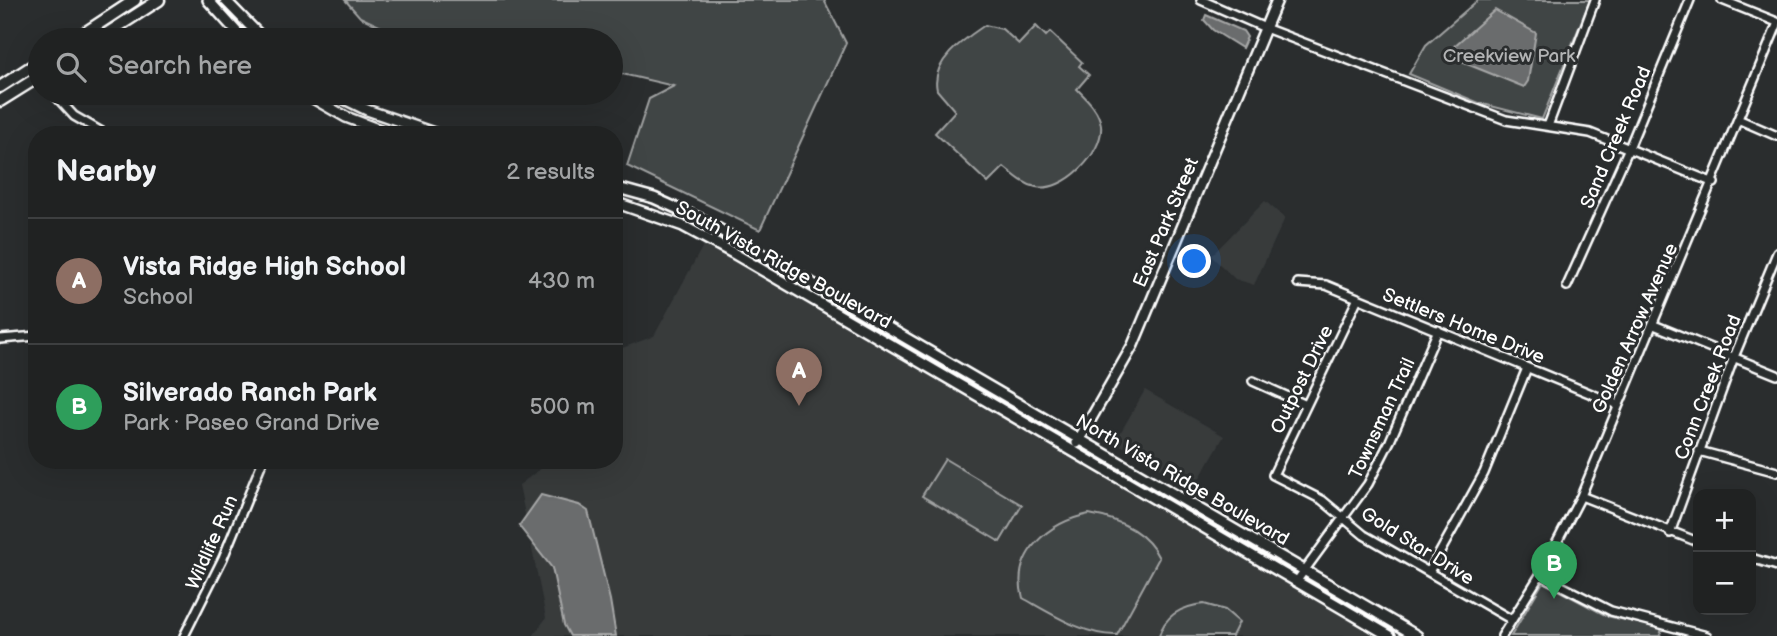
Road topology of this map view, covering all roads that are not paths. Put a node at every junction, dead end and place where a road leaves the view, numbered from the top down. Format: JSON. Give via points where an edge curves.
{"nodes":[{"id":1,"x":135,"y":0,"type":"edge"},
{"id":2,"x":159,"y":0,"type":"edge"},
{"id":3,"x":208,"y":0,"type":"edge"},
{"id":4,"x":225,"y":0,"type":"edge"},
{"id":5,"x":1201,"y":0,"type":"edge"},
{"id":6,"x":1277,"y":0,"type":"edge"},
{"id":7,"x":1595,"y":0,"type":"edge"},
{"id":8,"x":1690,"y":0,"type":"edge"},
{"id":9,"x":1722,"y":0,"type":"edge"},
{"id":10,"x":1777,"y":23,"type":"edge"},
{"id":11,"x":92,"y":28,"type":"edge"},
{"id":12,"x":116,"y":28,"type":"edge"},
{"id":13,"x":233,"y":28,"type":"edge"},
{"id":14,"x":252,"y":28,"type":"edge"},
{"id":15,"x":1265,"y":29,"type":"junction"},
{"id":16,"x":28,"y":73,"type":"edge"},
{"id":17,"x":28,"y":77,"type":"edge"},
{"id":18,"x":0,"y":87,"type":"edge"},
{"id":19,"x":0,"y":101,"type":"edge"},
{"id":20,"x":64,"y":105,"type":"edge"},
{"id":21,"x":325,"y":105,"type":"edge"},
{"id":22,"x":357,"y":105,"type":"edge"},
{"id":23,"x":1740,"y":120,"type":"junction"},
{"id":24,"x":90,"y":126,"type":"edge"},
{"id":25,"x":370,"y":126,"type":"edge"},
{"id":26,"x":414,"y":126,"type":"edge"},
{"id":27,"x":1548,"y":126,"type":"junction"},
{"id":28,"x":1777,"y":136,"type":"edge"},
{"id":29,"x":1629,"y":148,"type":"junction"},
{"id":30,"x":1714,"y":183,"type":"junction"},
{"id":31,"x":623,"y":189,"type":"edge"},
{"id":32,"x":623,"y":205,"type":"edge"},
{"id":33,"x":1777,"y":253,"type":"edge"},
{"id":34,"x":1298,"y":283,"type":"dead end"},
{"id":35,"x":1567,"y":286,"type":"dead end"},
{"id":36,"x":1358,"y":298,"type":"junction"},
{"id":37,"x":1654,"y":325,"type":"junction"},
{"id":38,"x":1438,"y":330,"type":"junction"},
{"id":39,"x":28,"y":337,"type":"edge"},
{"id":40,"x":0,"y":339,"type":"edge"},
{"id":41,"x":931,"y":352,"type":"joint"},
{"id":42,"x":1734,"y":357,"type":"junction"},
{"id":43,"x":932,"y":367,"type":"joint"},
{"id":44,"x":1527,"y":368,"type":"junction"},
{"id":45,"x":1777,"y":374,"type":"edge"},
{"id":46,"x":1252,"y":381,"type":"dead end"},
{"id":47,"x":1304,"y":404,"type":"junction"},
{"id":48,"x":1616,"y":404,"type":"junction"},
{"id":49,"x":1079,"y":439,"type":"junction"},
{"id":50,"x":1073,"y":450,"type":"junction"},
{"id":51,"x":1699,"y":451,"type":"junction"},
{"id":52,"x":259,"y":469,"type":"edge"},
{"id":53,"x":1777,"y":472,"type":"edge"},
{"id":54,"x":1273,"y":475,"type":"joint"},
{"id":55,"x":1581,"y":496,"type":"junction"},
{"id":56,"x":1343,"y":517,"type":"junction"},
{"id":57,"x":1670,"y":533,"type":"junction"},
{"id":58,"x":1693,"y":540,"type":"edge"},
{"id":59,"x":1756,"y":560,"type":"edge"},
{"id":60,"x":1777,"y":566,"type":"edge"},
{"id":61,"x":1303,"y":570,"type":"junction"},
{"id":62,"x":1429,"y":572,"type":"junction"},
{"id":63,"x":1540,"y":575,"type":"junction"},
{"id":64,"x":1296,"y":582,"type":"junction"},
{"id":65,"x":1511,"y":620,"type":"junction"},
{"id":66,"x":1670,"y":626,"type":"junction"},
{"id":67,"x":184,"y":636,"type":"edge"},
{"id":68,"x":1390,"y":636,"type":"edge"},
{"id":69,"x":1417,"y":636,"type":"edge"},
{"id":70,"x":1503,"y":636,"type":"edge"},
{"id":71,"x":1667,"y":636,"type":"edge"},
{"id":72,"x":1707,"y":636,"type":"edge"}],
"edges":[{"from":1,"to":11,"type":"main road"},
{"from":2,"to":12,"type":"main road"},
{"from":3,"to":13,"type":"street"},
{"from":4,"to":14,"type":"street"},
{"from":5,"to":15,"type":"street"},
{"from":6,"to":15,"type":"street","name":"East Park Street"},
{"from":7,"to":27,"type":"street"},
{"from":8,"to":29,"type":"street","name":"Sand Creek Road"},
{"from":9,"to":10,"type":"street"},
{"from":10,"to":23,"type":"street","name":"Golden Arrow Avenue"},
{"from":15,"to":27,"type":"street","via":[[1506,120]]},
{"from":15,"to":49,"type":"street","name":"East Park Street","via":[[1133,345]]},
{"from":16,"to":18,"type":"main road"},
{"from":17,"to":19,"type":"main road"},
{"from":20,"to":24,"type":"street"},
{"from":21,"to":25,"type":"street"},
{"from":22,"to":26,"type":"street"},
{"from":23,"to":28,"type":"street"},
{"from":23,"to":30,"type":"street","name":"Golden Arrow Avenue"},
{"from":27,"to":29,"type":"street","via":[[1590,133]]},
{"from":29,"to":30,"type":"street"},
{"from":29,"to":35,"type":"street","name":"Sand Creek Road"},
{"from":30,"to":37,"type":"street","name":"Golden Arrow Avenue"},
{"from":31,"to":41,"type":"street","name":"South Vista Ridge Boulevard","via":[[705,221]]},
{"from":32,"to":43,"type":"street","name":"South Vista Ridge Boulevard","via":[[683,226]]},
{"from":33,"to":42,"type":"street","name":"Conn Creek Road"},
{"from":34,"to":36,"type":"street","name":"Settlers Home Drive","via":[[1326,285]]},
{"from":36,"to":38,"type":"street","name":"Settlers Home Drive"},
{"from":36,"to":47,"type":"street","name":"Outpost Drive"},
{"from":37,"to":42,"type":"street"},
{"from":37,"to":48,"type":"street","name":"Golden Arrow Avenue"},
{"from":38,"to":44,"type":"street","name":"Settlers Home Drive"},
{"from":38,"to":56,"type":"street","name":"Townsman Trail","via":[[1390,441],[1363,494]]},
{"from":39,"to":40,"type":"street"},
{"from":41,"to":49,"type":"street","name":"North Vista Ridge Boulevard"},
{"from":42,"to":45,"type":"street"},
{"from":42,"to":51,"type":"street","name":"Conn Creek Road"},
{"from":43,"to":50,"type":"street","name":"North Vista Ridge Boulevard"},
{"from":44,"to":48,"type":"street","name":"Settlers Home Drive"},
{"from":44,"to":62,"type":"street","via":[[1484,473]]},
{"from":46,"to":47,"type":"street"},
{"from":47,"to":54,"type":"street","name":"Outpost Drive"},
{"from":48,"to":55,"type":"street","name":"Golden Arrow Avenue"},
{"from":49,"to":50,"type":"street","name":"East Park Street"},
{"from":49,"to":61,"type":"street","name":"North Vista Ridge Boulevard"},
{"from":50,"to":64,"type":"street","name":"North Vista Ridge Boulevard"},
{"from":51,"to":53,"type":"street"},
{"from":51,"to":57,"type":"street","name":"Conn Creek Road"},
{"from":52,"to":67,"type":"street","name":"Wildlife Run"},
{"from":54,"to":56,"type":"street","name":"Gold Star Drive","via":[[1322,500]]},
{"from":55,"to":57,"type":"street"},
{"from":55,"to":63,"type":"street","name":"Golden Arrow Avenue"},
{"from":56,"to":61,"type":"street","name":"Townsman Trail"},
{"from":56,"to":62,"type":"street","name":"Gold Star Drive","via":[[1364,535]]},
{"from":57,"to":58,"type":"street"},
{"from":59,"to":60,"type":"street"},
{"from":61,"to":64,"type":"street","name":"Townsman Trail"},
{"from":61,"to":69,"type":"street","name":"North Vista Ridge Boulevard"},
{"from":62,"to":65,"type":"street","name":"Gold Star Drive"},
{"from":63,"to":65,"type":"street","name":"Golden Arrow Avenue"},
{"from":63,"to":66,"type":"street","via":[[1599,607]]},
{"from":64,"to":68,"type":"street","name":"North Vista Ridge Boulevard"},
{"from":65,"to":70,"type":"street","name":"Golden Arrow Avenue"},
{"from":66,"to":71,"type":"street"},
{"from":66,"to":72,"type":"street"}]}
